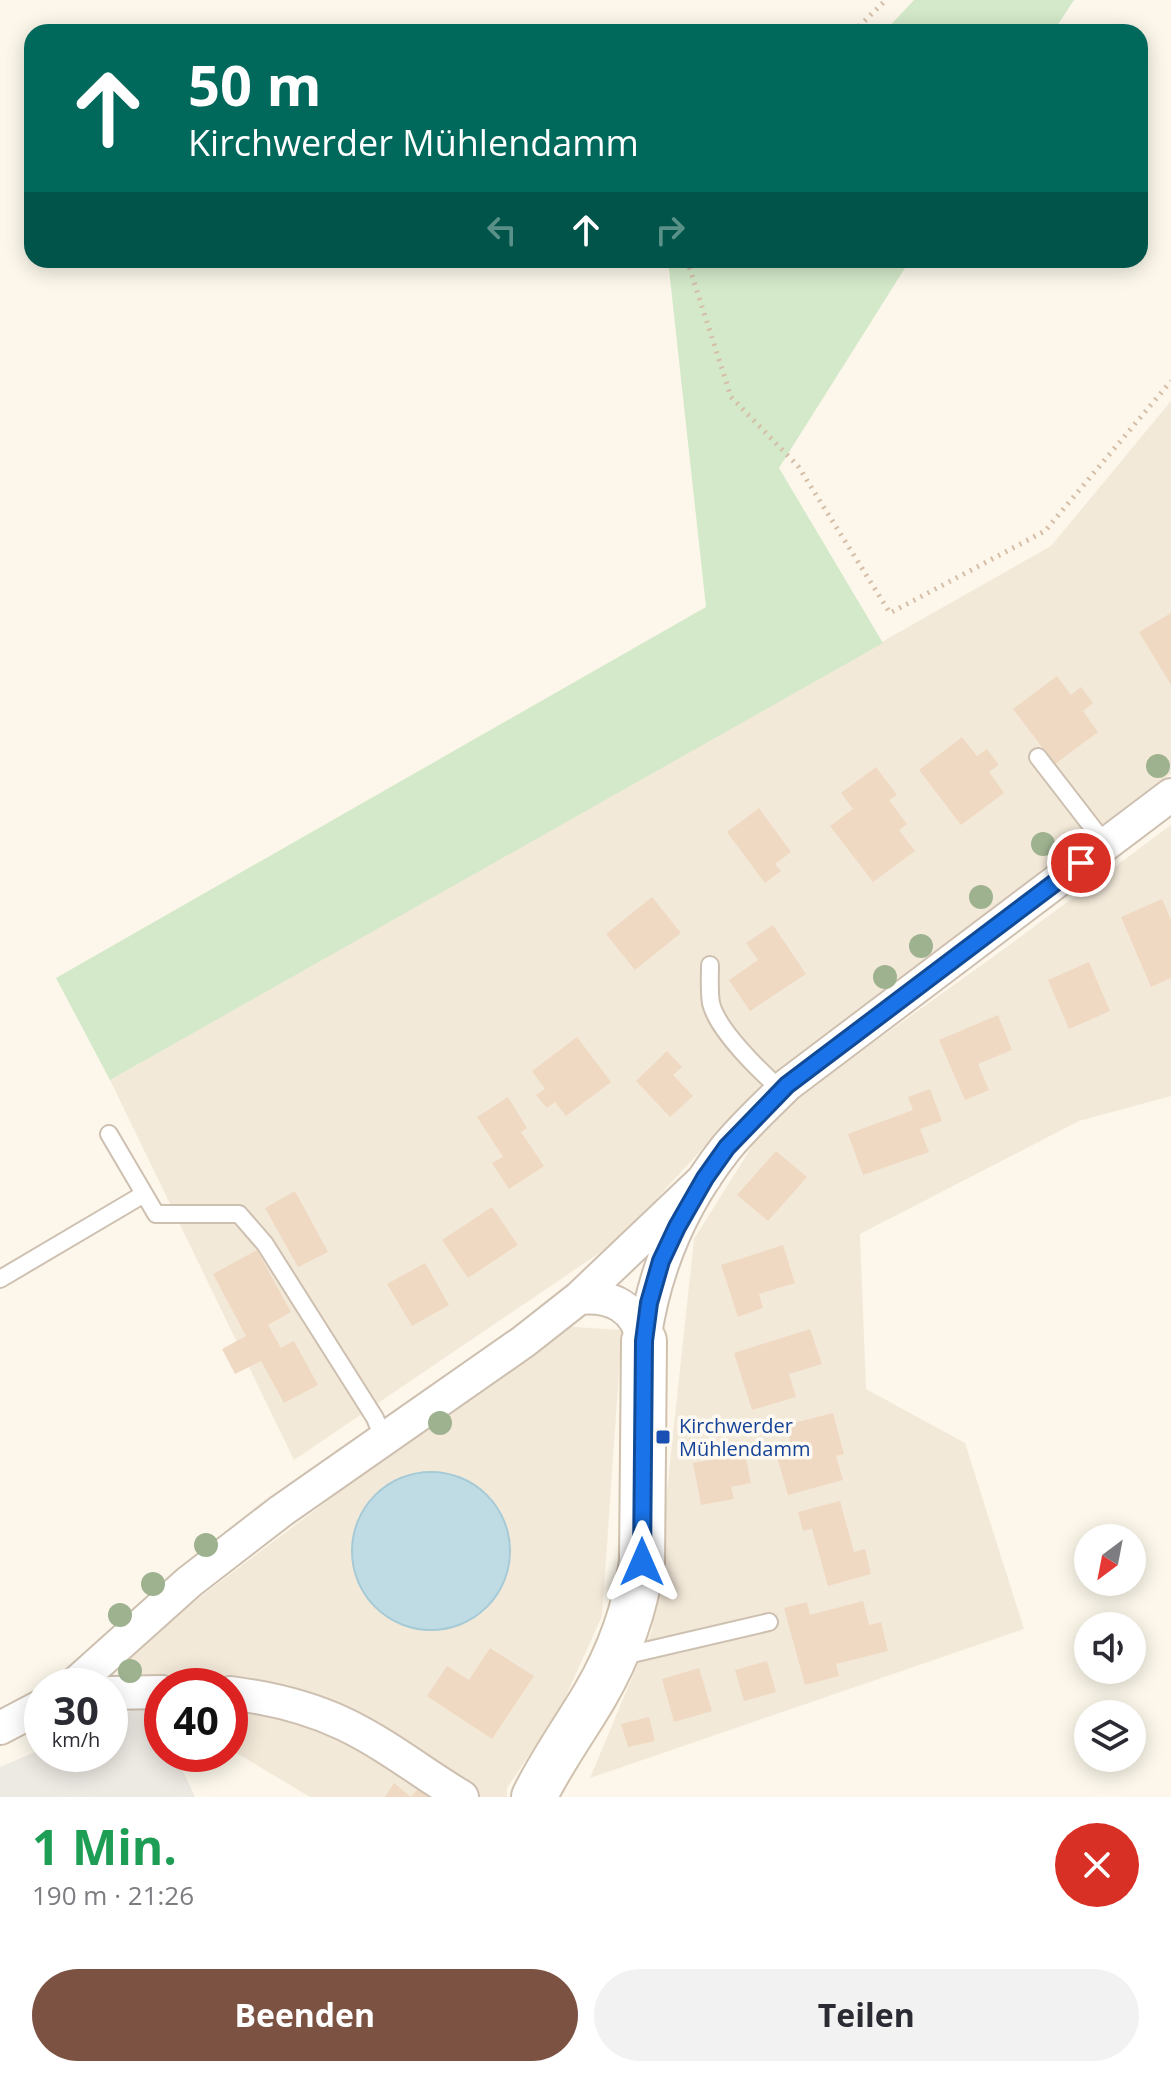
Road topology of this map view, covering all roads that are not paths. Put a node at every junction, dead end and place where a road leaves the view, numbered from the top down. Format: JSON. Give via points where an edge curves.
{"nodes":[{"id":1,"x":1038,"y":757,"type":"dead end"},
{"id":2,"x":1171,"y":795,"type":"edge"},
{"id":3,"x":1106,"y":845,"type":"junction"},
{"id":4,"x":710,"y":965,"type":"dead end"},
{"id":5,"x":781,"y":1090,"type":"junction"},
{"id":6,"x":109,"y":1134,"type":"dead end"},
{"id":7,"x":705,"y":1178,"type":"junction"},
{"id":8,"x":144,"y":1194,"type":"junction"},
{"id":9,"x":0,"y":1279,"type":"edge"},
{"id":10,"x":579,"y":1298,"type":"junction"},
{"id":11,"x":644,"y":1341,"type":"junction"},
{"id":12,"x":384,"y":1440,"type":"junction"},
{"id":13,"x":769,"y":1622,"type":"dead end"},
{"id":14,"x":613,"y":1659,"type":"junction"},
{"id":15,"x":93,"y":1668,"type":"edge"},
{"id":16,"x":248,"y":1696,"type":"edge"},
{"id":17,"x":24,"y":1715,"type":"edge"},
{"id":18,"x":0,"y":1728,"type":"edge"},
{"id":19,"x":462,"y":1797,"type":"edge"},
{"id":20,"x":534,"y":1797,"type":"edge"}],
"edges":[{"from":1,"to":3,"type":"lane"},
{"from":2,"to":3,"type":"street"},
{"from":3,"to":5,"type":"street"},
{"from":4,"to":5,"type":"lane","via":[[711,1004],[718,1019],[753,1065]]},
{"from":5,"to":7,"type":"street"},
{"from":6,"to":8,"type":"lane"},
{"from":7,"to":10,"type":"street"},
{"from":7,"to":11,"type":"street","via":[[661,1261]]},
{"from":8,"to":9,"type":"lane"},
{"from":8,"to":12,"type":"lane","via":[[156,1214],[239,1214],[265,1244]]},
{"from":10,"to":11,"type":"street","via":[[611,1301],[627,1310]]},
{"from":10,"to":12,"type":"street"},
{"from":11,"to":14,"type":"street","via":[[642,1562],[637,1596]]},
{"from":12,"to":15,"type":"street","via":[[189,1582]]},
{"from":13,"to":14,"type":"lane"},
{"from":14,"to":20,"type":"street"},
{"from":16,"to":19,"type":"street","via":[[343,1724]]},
{"from":17,"to":18,"type":"street"}]}
